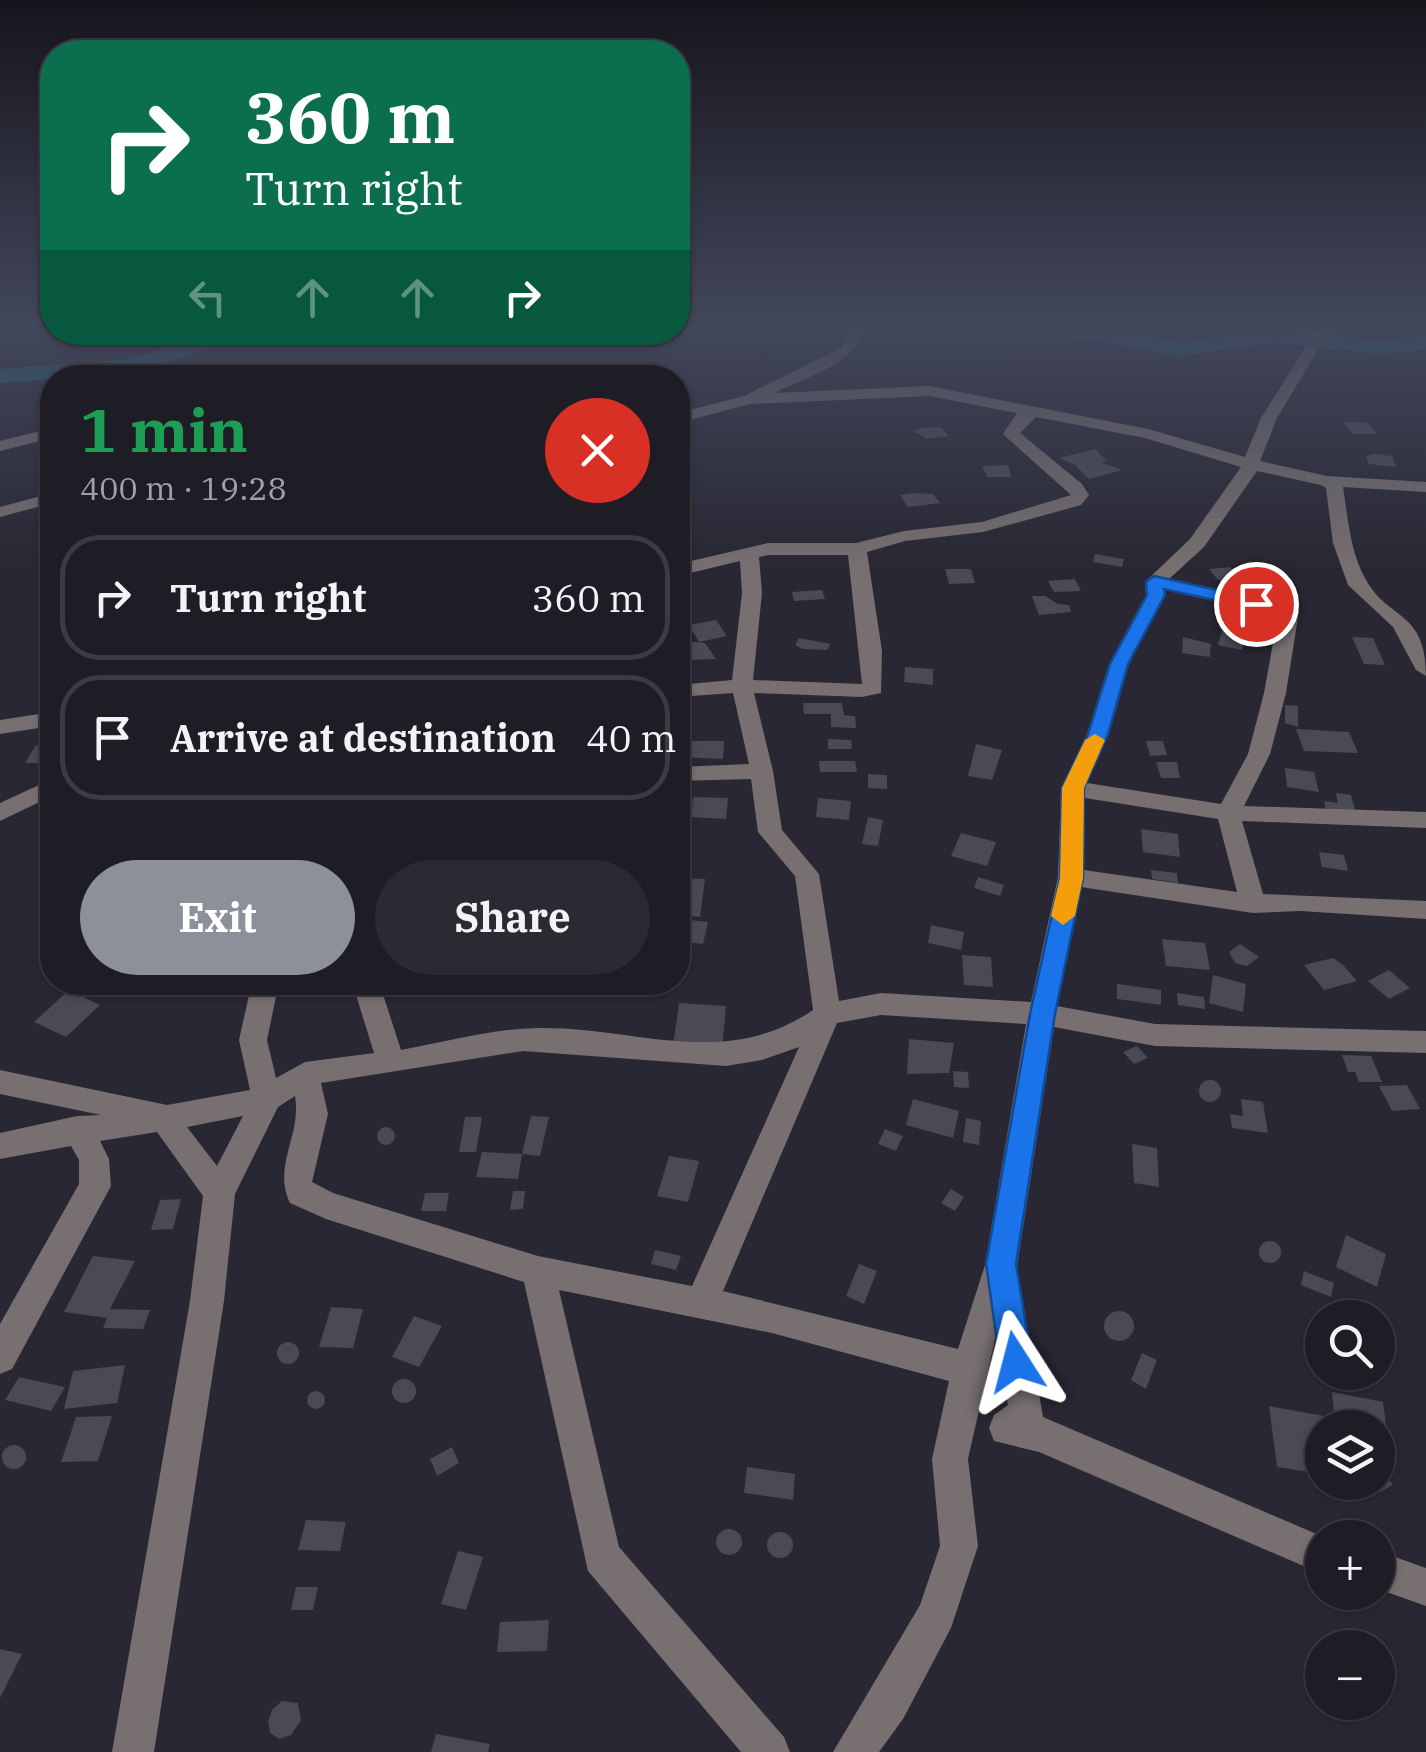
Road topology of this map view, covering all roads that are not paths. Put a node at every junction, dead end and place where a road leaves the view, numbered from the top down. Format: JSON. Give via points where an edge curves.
{"nodes":[{"id":1,"x":732,"y":404,"type":"edge"},
{"id":2,"x":1007,"y":404,"type":"edge"},
{"id":3,"x":1278,"y":404,"type":"edge"},
{"id":4,"x":1020,"y":406,"type":"junction"},
{"id":5,"x":690,"y":415,"type":"edge"},
{"id":6,"x":40,"y":437,"type":"edge"},
{"id":7,"x":0,"y":446,"type":"edge"},
{"id":8,"x":1253,"y":465,"type":"junction"},
{"id":9,"x":1327,"y":481,"type":"junction"},
{"id":10,"x":1426,"y":488,"type":"edge"},
{"id":11,"x":40,"y":501,"type":"edge"},
{"id":12,"x":0,"y":512,"type":"edge"},
{"id":13,"x":857,"y":549,"type":"junction"},
{"id":14,"x":749,"y":552,"type":"junction"},
{"id":15,"x":690,"y":567,"type":"edge"},
{"id":16,"x":1154,"y":582,"type":"junction"},
{"id":17,"x":1426,"y":670,"type":"edge"},
{"id":18,"x":742,"y":686,"type":"junction"},
{"id":19,"x":690,"y":690,"type":"edge"},
{"id":20,"x":40,"y":721,"type":"edge"},
{"id":21,"x":0,"y":727,"type":"edge"},
{"id":22,"x":762,"y":771,"type":"junction"},
{"id":23,"x":690,"y":774,"type":"edge"},
{"id":24,"x":1073,"y":788,"type":"junction"},
{"id":25,"x":40,"y":793,"type":"edge"},
{"id":26,"x":1228,"y":812,"type":"junction"},
{"id":27,"x":0,"y":813,"type":"edge"},
{"id":28,"x":1426,"y":820,"type":"edge"},
{"id":29,"x":1071,"y":878,"type":"junction"},
{"id":30,"x":1252,"y":904,"type":"junction"},
{"id":31,"x":1426,"y":910,"type":"edge"},
{"id":32,"x":263,"y":995,"type":"edge"},
{"id":33,"x":369,"y":995,"type":"edge"},
{"id":34,"x":827,"y":1014,"type":"junction"},
{"id":35,"x":1042,"y":1014,"type":"junction"},
{"id":36,"x":1426,"y":1042,"type":"edge"},
{"id":37,"x":391,"y":1063,"type":"junction"},
{"id":38,"x":305,"y":1074,"type":"junction"},
{"id":39,"x":0,"y":1082,"type":"edge"},
{"id":40,"x":267,"y":1099,"type":"junction"},
{"id":41,"x":162,"y":1116,"type":"junction"},
{"id":42,"x":77,"y":1129,"type":"junction"},
{"id":43,"x":0,"y":1146,"type":"edge"},
{"id":44,"x":219,"y":1194,"type":"junction"},
{"id":45,"x":1001,"y":1264,"type":"junction"},
{"id":46,"x":538,"y":1271,"type":"junction"},
{"id":47,"x":702,"y":1301,"type":"junction"},
{"id":48,"x":0,"y":1357,"type":"edge"},
{"id":49,"x":969,"y":1369,"type":"junction"},
{"id":50,"x":1305,"y":1548,"type":"edge"},
{"id":51,"x":1395,"y":1576,"type":"edge"},
{"id":52,"x":1426,"y":1587,"type":"edge"},
{"id":53,"x":134,"y":1752,"type":"edge"},
{"id":54,"x":769,"y":1752,"type":"edge"},
{"id":55,"x":854,"y":1752,"type":"edge"}],
"edges":[{"from":1,"to":5,"type":"street"},
{"from":2,"to":4,"type":"street"},
{"from":3,"to":8,"type":"street"},
{"from":4,"to":8,"type":"street"},
{"from":4,"to":13,"type":"street","via":[[1028,416],[1011,434],[1076,488],[1075,500],[982,527]]},
{"from":6,"to":7,"type":"street"},
{"from":8,"to":9,"type":"street"},
{"from":8,"to":16,"type":"street","via":[[1198,543]]},
{"from":9,"to":10,"type":"street"},
{"from":9,"to":17,"type":"street","via":[[1334,486],[1342,544],[1358,585],[1401,624]]},
{"from":11,"to":12,"type":"street"},
{"from":13,"to":14,"type":"street"},
{"from":13,"to":18,"type":"street","via":[[873,688]]},
{"from":14,"to":15,"type":"street"},
{"from":14,"to":18,"type":"street","via":[[752,593]]},
{"from":16,"to":24,"type":"street","via":[[1156,595],[1119,664]]},
{"from":16,"to":26,"type":"street","via":[[1289,611],[1259,754]]},
{"from":18,"to":19,"type":"street"},
{"from":18,"to":22,"type":"street"},
{"from":20,"to":21,"type":"street"},
{"from":22,"to":23,"type":"street"},
{"from":22,"to":34,"type":"street","via":[[770,832],[807,874]]},
{"from":24,"to":26,"type":"street"},
{"from":24,"to":29,"type":"street"},
{"from":25,"to":27,"type":"street"},
{"from":26,"to":28,"type":"street"},
{"from":26,"to":30,"type":"street"},
{"from":29,"to":30,"type":"street"},
{"from":29,"to":35,"type":"street"},
{"from":30,"to":31,"type":"street"},
{"from":32,"to":40,"type":"street","via":[[253,1040]]},
{"from":33,"to":37,"type":"street"},
{"from":34,"to":35,"type":"street","via":[[881,1004]]},
{"from":34,"to":37,"type":"street","via":[[782,1044],[718,1056],[527,1040]]},
{"from":34,"to":47,"type":"street"},
{"from":35,"to":36,"type":"street","via":[[1155,1035]]},
{"from":35,"to":45,"type":"street"},
{"from":37,"to":38,"type":"street"},
{"from":38,"to":40,"type":"street"},
{"from":38,"to":46,"type":"street","via":[[313,1114],[296,1172],[301,1193]]},
{"from":39,"to":41,"type":"street"},
{"from":40,"to":41,"type":"street"},
{"from":40,"to":44,"type":"street"},
{"from":41,"to":42,"type":"street"},
{"from":41,"to":44,"type":"street"},
{"from":42,"to":43,"type":"street"},
{"from":42,"to":48,"type":"street","via":[[94,1159],[96,1186]]},
{"from":44,"to":53,"type":"street"},
{"from":45,"to":49,"type":"street"},
{"from":45,"to":50,"type":"street","via":[[1027,1413],[1007,1428],[1044,1434]]},
{"from":46,"to":47,"type":"street"},
{"from":46,"to":54,"type":"street","via":[[602,1556]]},
{"from":47,"to":49,"type":"street"},
{"from":49,"to":55,"type":"street","via":[[950,1458],[959,1546],[937,1614]]},
{"from":51,"to":52,"type":"street"}]}
